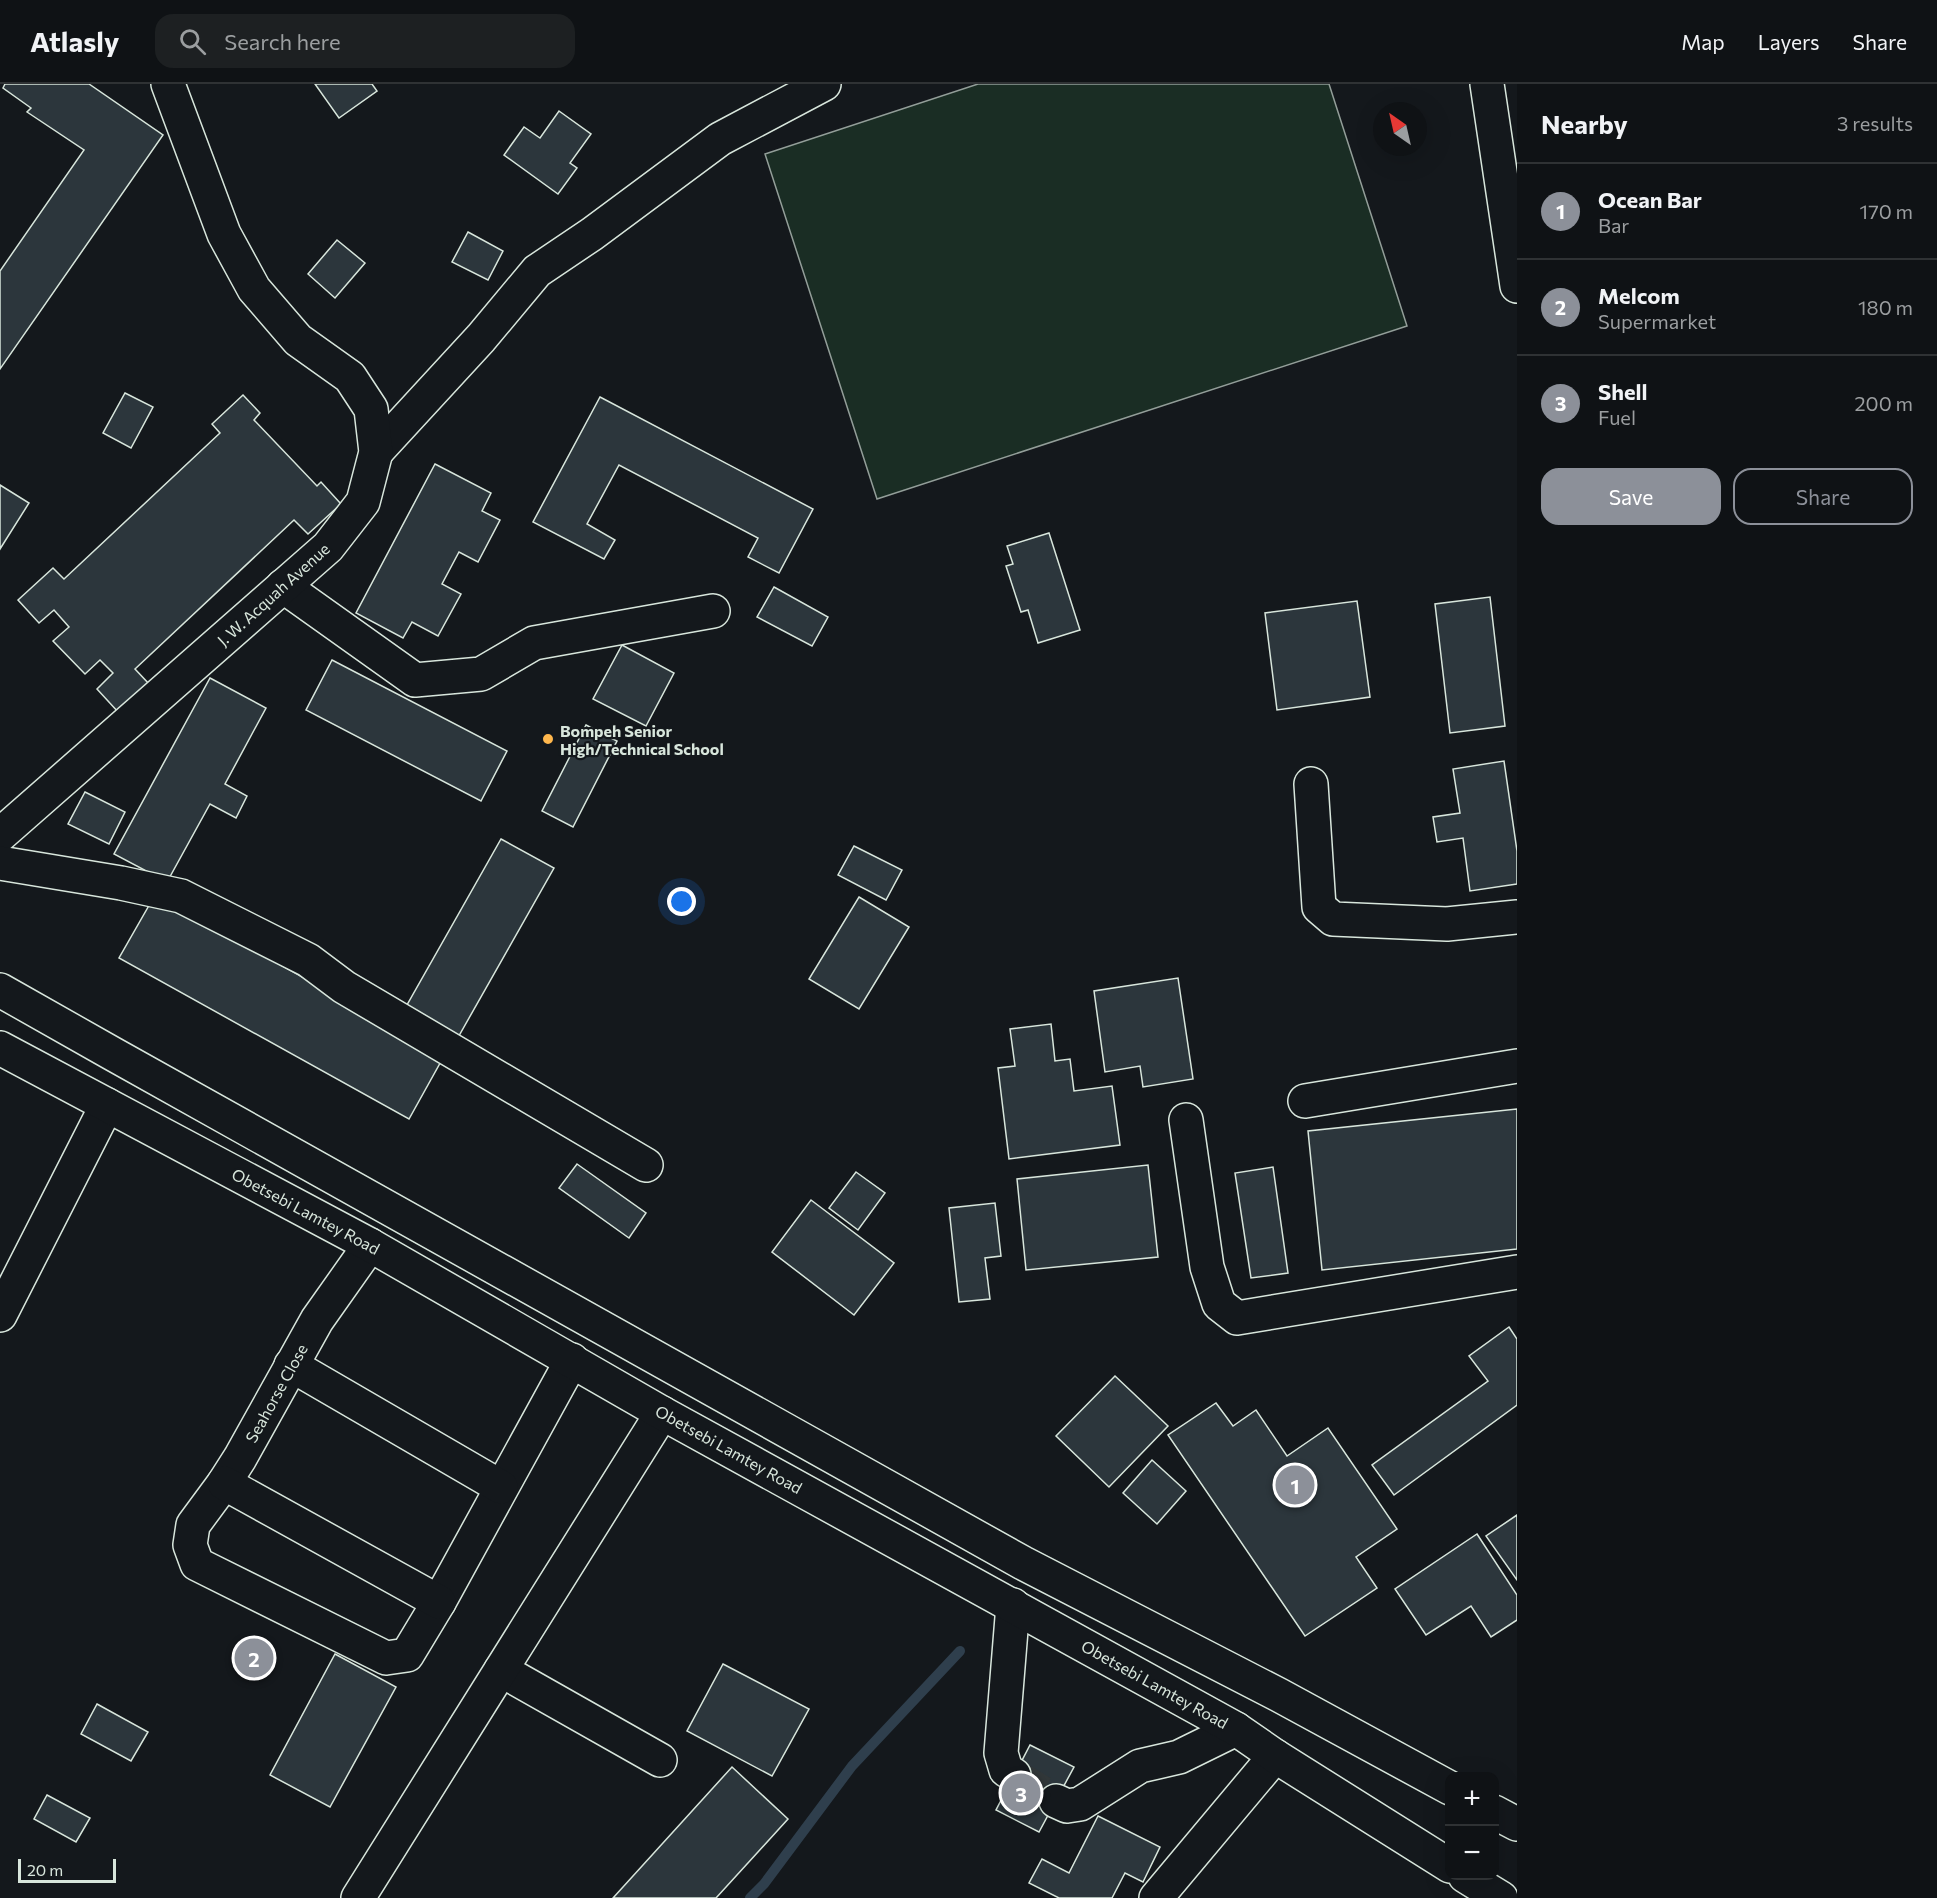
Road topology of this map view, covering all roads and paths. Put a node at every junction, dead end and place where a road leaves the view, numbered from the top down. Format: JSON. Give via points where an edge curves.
{"nodes":[{"id":1,"x":168,"y":84,"type":"edge"},
{"id":2,"x":824,"y":84,"type":"edge"},
{"id":3,"x":1487,"y":84,"type":"edge"},
{"id":4,"x":1517,"y":286,"type":"edge"},
{"id":5,"x":376,"y":452,"type":"junction"},
{"id":6,"x":283,"y":586,"type":"junction"},
{"id":7,"x":713,"y":611,"type":"dead end"},
{"id":8,"x":1311,"y":784,"type":"dead end"},
{"id":9,"x":0,"y":835,"type":"edge"},
{"id":10,"x":0,"y":863,"type":"edge"},
{"id":11,"x":1517,"y":916,"type":"edge"},
{"id":12,"x":0,"y":990,"type":"edge"},
{"id":13,"x":0,"y":1048,"type":"edge"},
{"id":14,"x":1517,"y":1066,"type":"edge"},
{"id":15,"x":1305,"y":1101,"type":"dead end"},
{"id":16,"x":107,"y":1105,"type":"junction"},
{"id":17,"x":1186,"y":1120,"type":"dead end"},
{"id":18,"x":646,"y":1165,"type":"dead end"},
{"id":19,"x":370,"y":1245,"type":"junction"},
{"id":20,"x":1517,"y":1272,"type":"edge"},
{"id":21,"x":0,"y":1315,"type":"edge"},
{"id":22,"x":572,"y":1360,"type":"junction"},
{"id":23,"x":291,"y":1365,"type":"junction"},
{"id":24,"x":662,"y":1413,"type":"junction"},
{"id":25,"x":224,"y":1483,"type":"junction"},
{"id":26,"x":501,"y":1487,"type":"junction"},
{"id":27,"x":439,"y":1602,"type":"junction"},
{"id":28,"x":1013,"y":1605,"type":"junction"},
{"id":29,"x":501,"y":1670,"type":"junction"},
{"id":30,"x":1236,"y":1729,"type":"junction"},
{"id":31,"x":1275,"y":1756,"type":"junction"},
{"id":32,"x":660,"y":1760,"type":"dead end"},
{"id":33,"x":1014,"y":1775,"type":"tunnel mouth"},
{"id":34,"x":1445,"y":1786,"type":"edge"},
{"id":35,"x":1056,"y":1801,"type":"tunnel mouth"},
{"id":36,"x":1499,"y":1815,"type":"edge"},
{"id":37,"x":1517,"y":1824,"type":"edge"},
{"id":38,"x":1445,"y":1863,"type":"edge"},
{"id":39,"x":1473,"y":1880,"type":"edge"},
{"id":40,"x":358,"y":1898,"type":"edge"},
{"id":41,"x":1156,"y":1898,"type":"edge"},
{"id":42,"x":1501,"y":1898,"type":"edge"}],
"edges":[{"from":1,"to":5,"type":"main road","name":"J. W. Acquah Avenue","via":[[224,234],[254,289],[298,340],[350,377],[371,409]]},
{"from":2,"to":5,"type":"main road","via":[[720,139],[537,271]]},
{"from":3,"to":4,"type":"main road"},
{"from":5,"to":6,"type":"main road","name":"J. W. Acquah Avenue","via":[[363,502],[328,547]]},
{"from":6,"to":7,"type":"main road","via":[[415,680],[482,674],[534,644]]},
{"from":6,"to":9,"type":"main road","name":"J. W. Acquah Avenue"},
{"from":8,"to":11,"type":"main road","via":[[1319,907],[1333,919],[1447,924]]},
{"from":10,"to":18,"type":"main road","via":[[181,896],[308,960],[344,987]]},
{"from":12,"to":34,"type":"main road","via":[[1023,1563]]},
{"from":13,"to":16,"type":"main road","name":"Obetsebi Lamtey Road"},
{"from":14,"to":15,"type":"main road"},
{"from":16,"to":19,"type":"main road","name":"Obetsebi Lamtey Road"},
{"from":16,"to":21,"type":"main road"},
{"from":17,"to":20,"type":"main road","via":[[1207,1267],[1219,1304],[1237,1318]]},
{"from":19,"to":22,"type":"main road","name":"Obetsebi Lamtey Road"},
{"from":19,"to":23,"type":"main road","name":"Seahorse Close","via":[[317,1320]]},
{"from":22,"to":24,"type":"main road","name":"Obetsebi Lamtey Road"},
{"from":22,"to":26,"type":"main road"},
{"from":23,"to":25,"type":"main road","name":"Seahorse Close"},
{"from":23,"to":26,"type":"main road"},
{"from":24,"to":28,"type":"main road","name":"Obetsebi Lamtey Road"},
{"from":24,"to":29,"type":"main road"},
{"from":25,"to":27,"type":"main road"},
{"from":25,"to":27,"type":"main road","name":"Seahorse Close","via":[[193,1525],[190,1545],[197,1564],[386,1658],[407,1655]]},
{"from":26,"to":27,"type":"main road"},
{"from":28,"to":30,"type":"main road","name":"Obetsebi Lamtey Road"},
{"from":28,"to":33,"type":"main road","via":[[1001,1754],[1006,1770]]},
{"from":29,"to":32,"type":"main road"},
{"from":29,"to":40,"type":"main road"},
{"from":30,"to":31,"type":"main road","name":"Obetsebi Lamtey Road"},
{"from":30,"to":35,"type":"main road","via":[[1179,1757],[1140,1766],[1080,1804],[1067,1806]]},
{"from":31,"to":38,"type":"main road","name":"Obetsebi Lamtey Road"},
{"from":31,"to":41,"type":"main road"},
{"from":36,"to":37,"type":"main road"},
{"from":39,"to":42,"type":"main road"}]}
